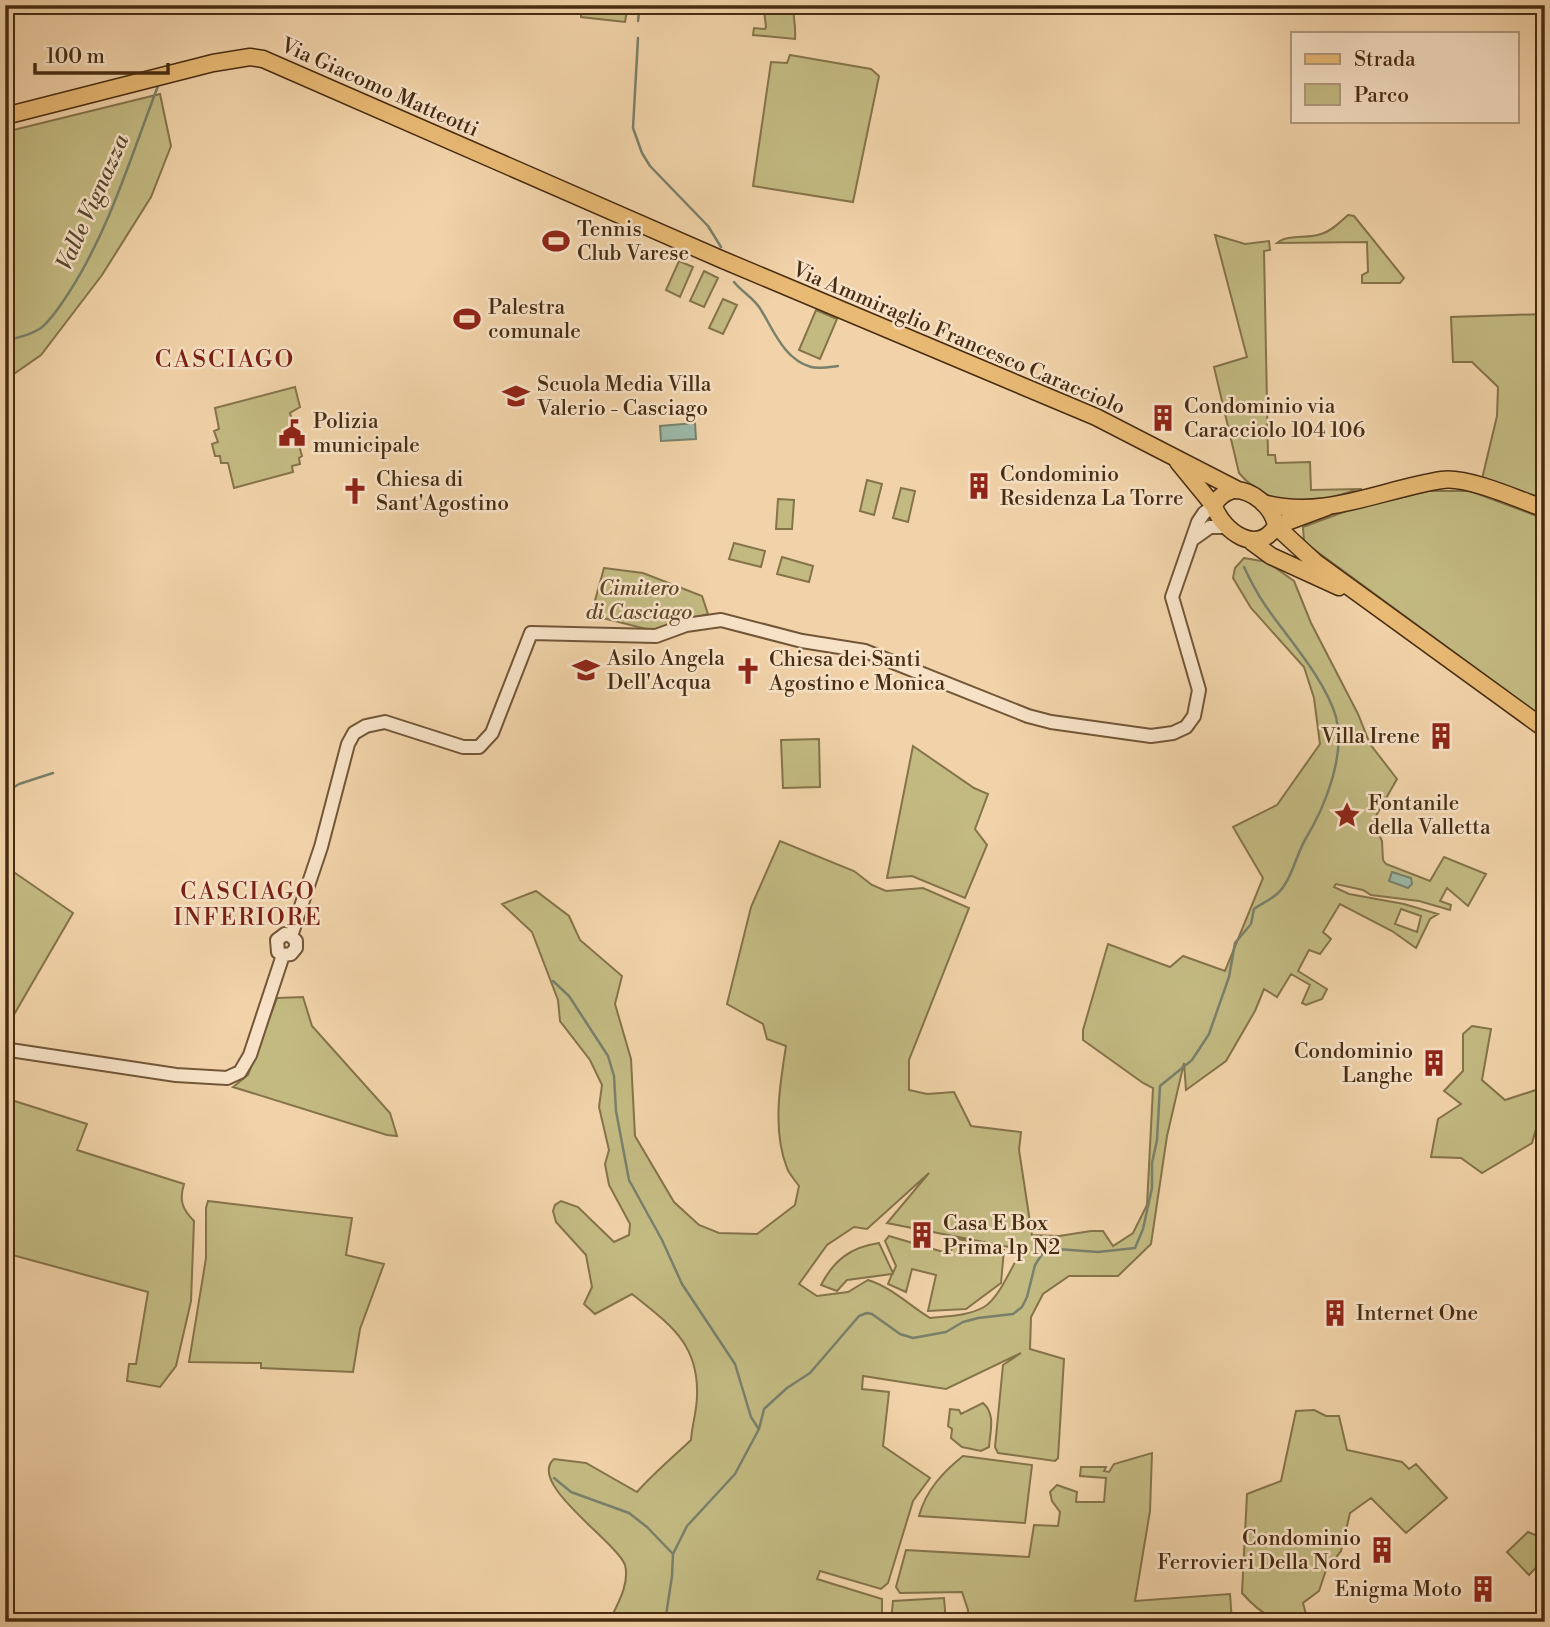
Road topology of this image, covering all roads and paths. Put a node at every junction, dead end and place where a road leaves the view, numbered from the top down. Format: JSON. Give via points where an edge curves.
{"nodes":[{"id":1,"x":5,"y":116,"type":"edge"},
{"id":2,"x":723,"y":260,"type":"joint"},
{"id":3,"x":1176,"y":460,"type":"junction"},
{"id":4,"x":1238,"y":490,"type":"junction"},
{"id":5,"x":1263,"y":503,"type":"junction"},
{"id":6,"x":1327,"y":507,"type":"junction"},
{"id":7,"x":1209,"y":509,"type":"junction"},
{"id":8,"x":1545,"y":509,"type":"edge"},
{"id":9,"x":1283,"y":524,"type":"junction"},
{"id":10,"x":1229,"y":527,"type":"junction"},
{"id":11,"x":1193,"y":539,"type":"junction"},
{"id":12,"x":1252,"y":542,"type":"junction"},
{"id":13,"x":1361,"y":596,"type":"junction"},
{"id":14,"x":1545,"y":729,"type":"edge"},
{"id":15,"x":5,"y":1051,"type":"edge"}],
"edges":[{"from":1,"to":2,"type":"main road","name":"Via Giacomo Matteotti","via":[[213,63],[258,57]]},
{"from":2,"to":3,"type":"main road","name":"Via Ammiraglio Francesco Caracciolo","via":[[1096,417]]},
{"from":3,"to":4,"type":"main road","name":"Via Ammiraglio Francesco Caracciolo"},
{"from":3,"to":7,"type":"main road","name":"Via Ammiraglio Francesco Caracciolo"},
{"from":4,"to":5,"type":"main road","name":"Via Ammiraglio Francesco Caracciolo"},
{"from":4,"to":7,"type":"main road","via":[[1224,494]]},
{"from":5,"to":6,"type":"main road","name":"Via Ammiraglio Francesco Caracciolo","via":[[1297,509]]},
{"from":5,"to":9,"type":"main road"},
{"from":6,"to":8,"type":"main road","via":[[1443,480],[1470,484]]},
{"from":6,"to":9,"type":"main road"},
{"from":7,"to":10,"type":"main road","name":"Via Ammiraglio Francesco Caracciolo"},
{"from":7,"to":11,"type":"street","via":[[1198,522]]},
{"from":9,"to":12,"type":"main road","via":[[1266,538]]},
{"from":9,"to":13,"type":"main road","via":[[1290,541]]},
{"from":10,"to":11,"type":"street","via":[[1210,527]]},
{"from":10,"to":12,"type":"main road"},
{"from":11,"to":15,"type":"street","via":[[1172,597],[1199,690],[1198,703],[1186,727],[1172,733],[1151,736],[1051,722],[865,651],[721,620],[686,625],[656,636],[531,634],[492,733],[479,747],[463,747],[385,722],[354,733],[291,936],[276,940],[284,955],[240,1073],[227,1078],[176,1075]]},
{"from":12,"to":13,"type":"main road","via":[[1271,556]]},
{"from":13,"to":14,"type":"main road"}]}
